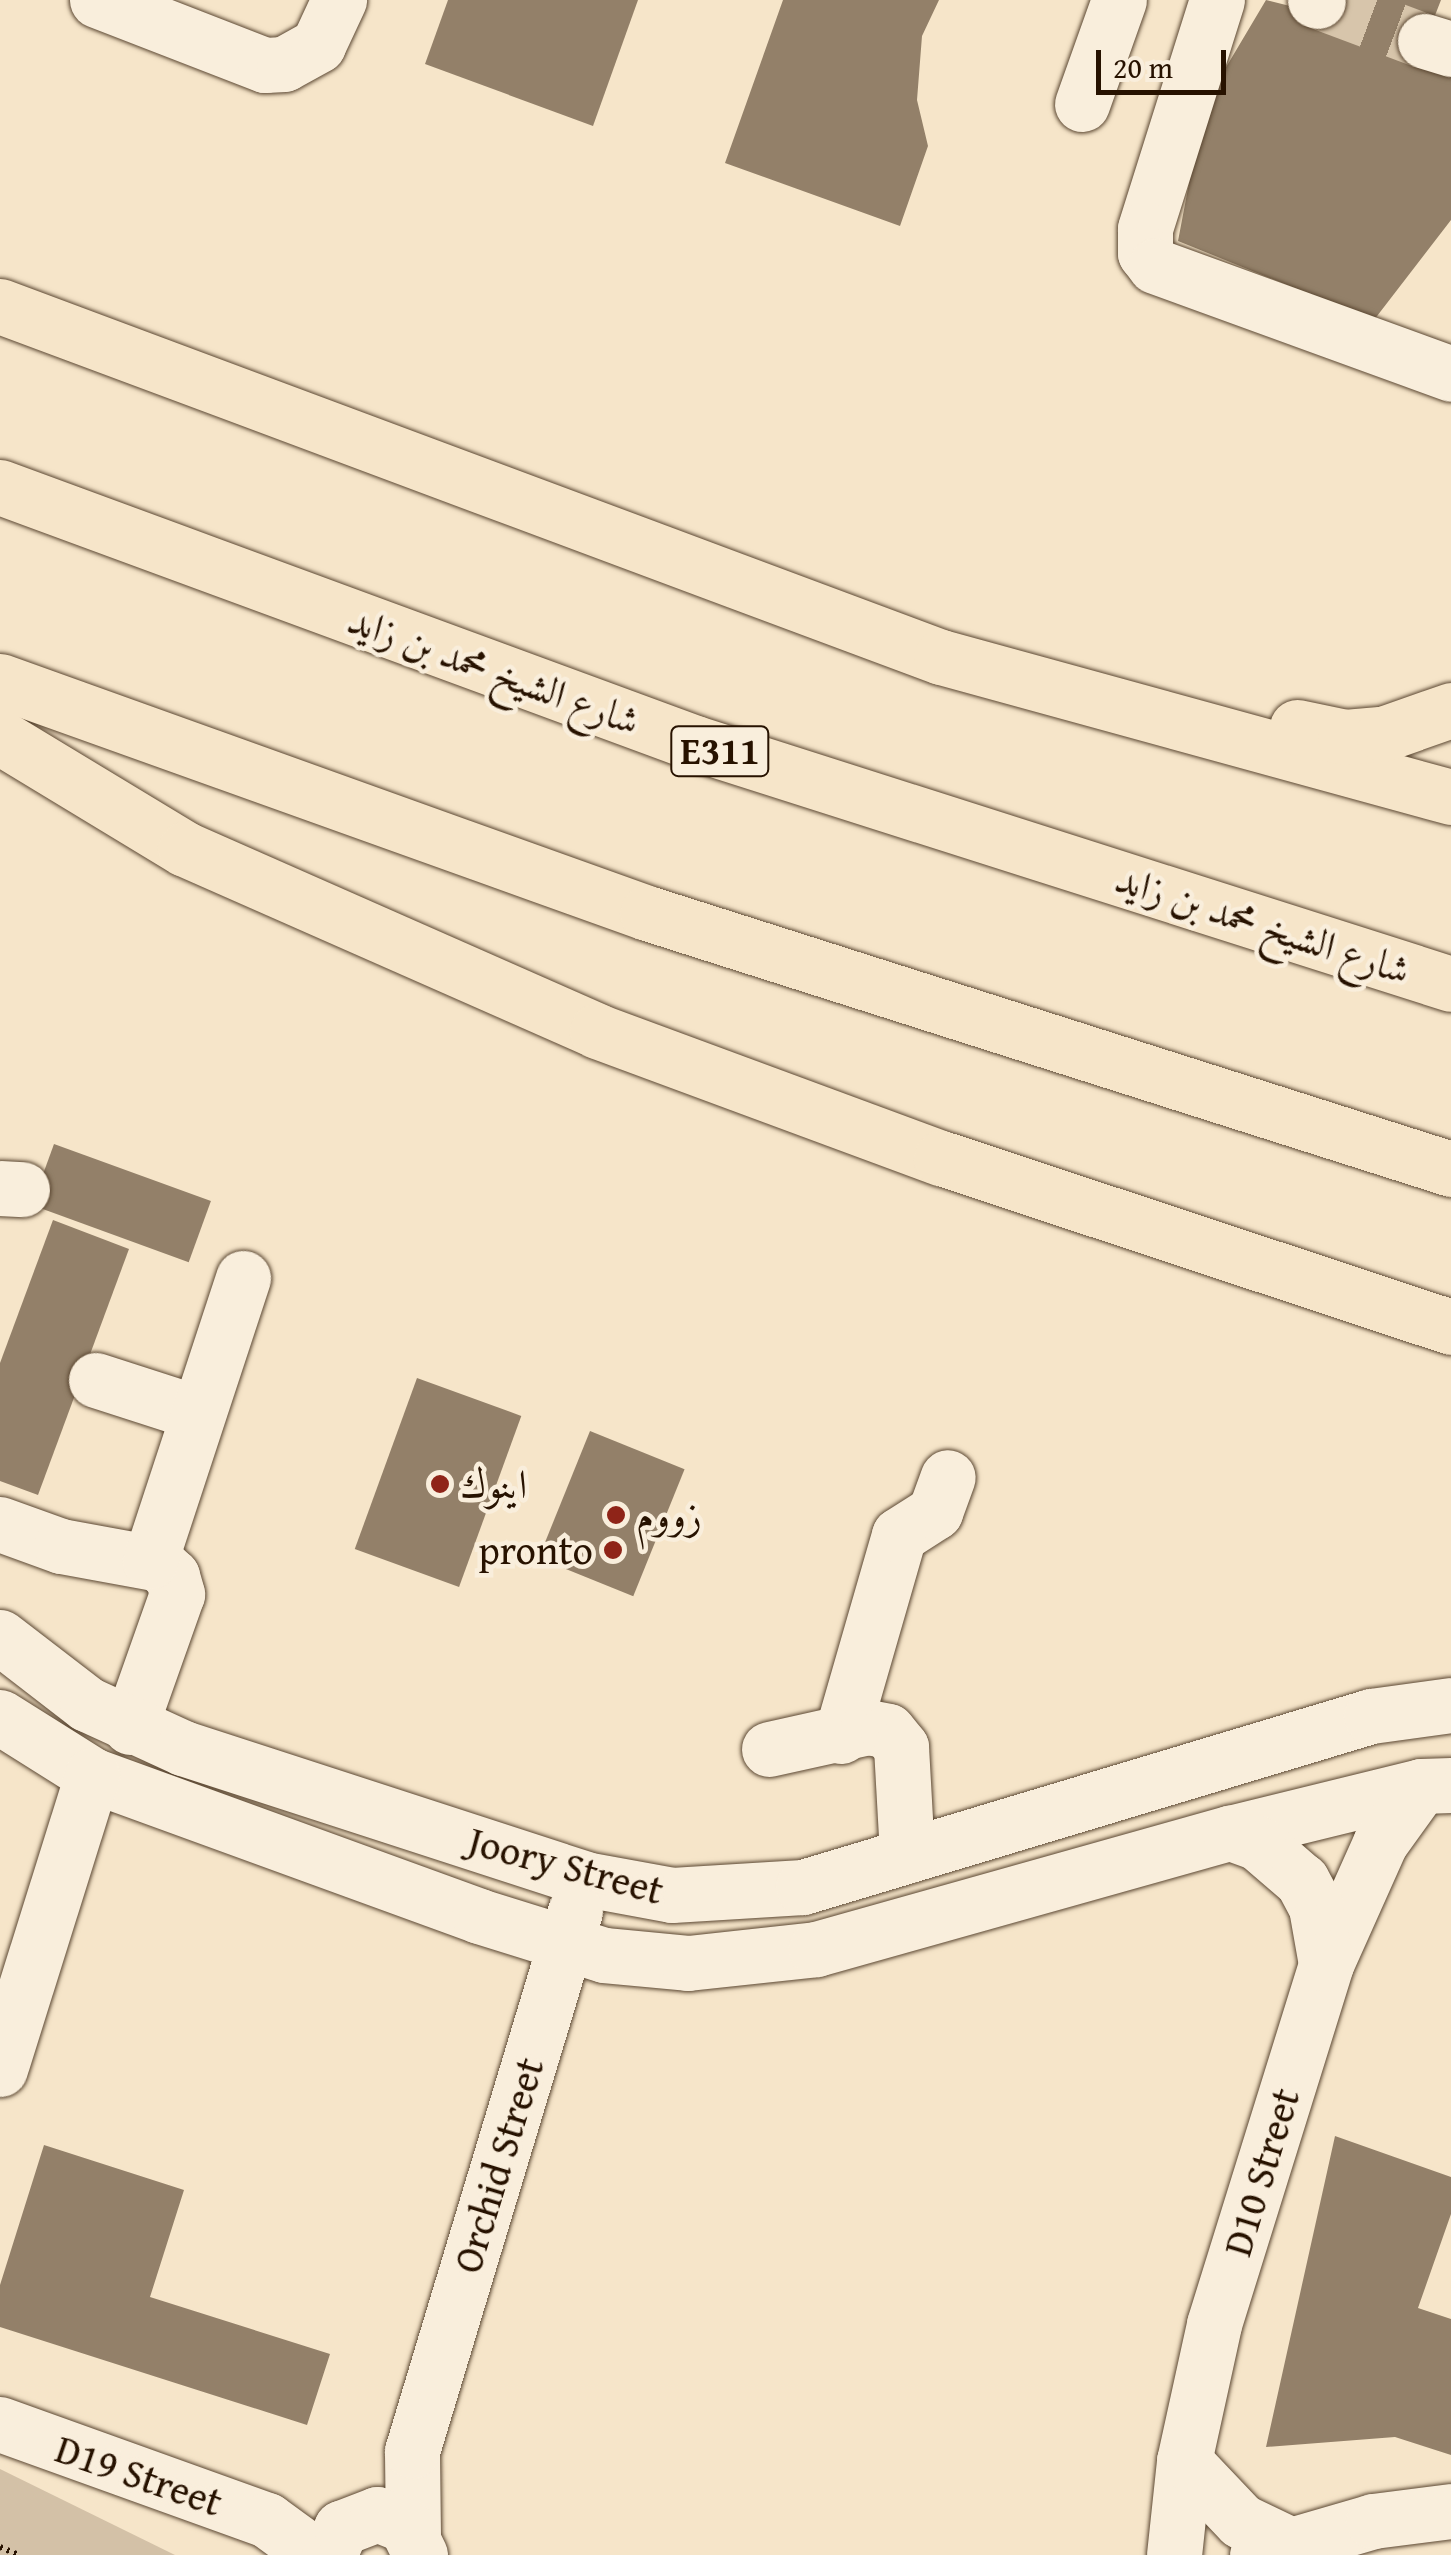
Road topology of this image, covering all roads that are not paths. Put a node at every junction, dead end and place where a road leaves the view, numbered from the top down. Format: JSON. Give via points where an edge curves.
{"nodes":[{"id":1,"x":97,"y":0,"type":"edge"},
{"id":2,"x":339,"y":0,"type":"edge"},
{"id":3,"x":1120,"y":0,"type":"edge"},
{"id":4,"x":1217,"y":0,"type":"edge"},
{"id":5,"x":1082,"y":104,"type":"dead end"},
{"id":6,"x":0,"y":306,"type":"edge"},
{"id":7,"x":1451,"y":374,"type":"edge"},
{"id":8,"x":0,"y":487,"type":"edge"},
{"id":9,"x":941,"y":657,"type":"junction"},
{"id":10,"x":0,"y":681,"type":"edge"},
{"id":11,"x":1451,"y":710,"type":"edge"},
{"id":12,"x":0,"y":736,"type":"edge"},
{"id":13,"x":1451,"y":798,"type":"edge"},
{"id":14,"x":1451,"y":984,"type":"edge"},
{"id":15,"x":1451,"y":1169,"type":"edge"},
{"id":16,"x":243,"y":1278,"type":"dead end"},
{"id":17,"x":1451,"y":1327,"type":"edge"},
{"id":18,"x":96,"y":1380,"type":"dead end"},
{"id":19,"x":198,"y":1413,"type":"junction"},
{"id":20,"x":948,"y":1477,"type":"dead end"},
{"id":21,"x":0,"y":1524,"type":"edge"},
{"id":22,"x":150,"y":1561,"type":"junction"},
{"id":23,"x":0,"y":1637,"type":"edge"},
{"id":24,"x":1451,"y":1704,"type":"edge"},
{"id":25,"x":0,"y":1717,"type":"edge"},
{"id":26,"x":130,"y":1726,"type":"junction"},
{"id":27,"x":840,"y":1736,"type":"junction"},
{"id":28,"x":768,"y":1748,"type":"dead end"},
{"id":29,"x":92,"y":1775,"type":"junction"},
{"id":30,"x":1436,"y":1786,"type":"edge"},
{"id":31,"x":1230,"y":1833,"type":"junction"},
{"id":32,"x":906,"y":1856,"type":"junction"},
{"id":33,"x":585,"y":1879,"type":"junction"},
{"id":34,"x":564,"y":1946,"type":"junction"},
{"id":35,"x":1326,"y":1964,"type":"junction"},
{"id":36,"x":0,"y":2069,"type":"edge"},
{"id":37,"x":3,"y":2427,"type":"edge"},
{"id":38,"x":1184,"y":2461,"type":"junction"},
{"id":39,"x":1451,"y":2511,"type":"edge"},
{"id":40,"x":380,"y":2542,"type":"edge"},
{"id":41,"x":1274,"y":2550,"type":"edge"},
{"id":42,"x":1174,"y":2555,"type":"edge"}],
"edges":[{"from":1,"to":2,"type":"street","via":[[265,65],[284,64],[318,44]]},
{"from":3,"to":5,"type":"street"},
{"from":4,"to":7,"type":"street","via":[[1145,229],[1146,254],[1156,266]]},
{"from":6,"to":9,"type":"highway"},
{"from":8,"to":14,"type":"highway","name":"شارع الشيخ محمد بن زايد","number":"E311","via":[[695,744]]},
{"from":9,"to":11,"type":"highway","via":[[1346,737],[1419,725]]},
{"from":9,"to":13,"type":"highway"},
{"from":10,"to":15,"type":"highway","via":[[647,913]]},
{"from":12,"to":17,"type":"highway","via":[[186,848],[598,1031],[941,1158]]},
{"from":16,"to":19,"type":"street"},
{"from":18,"to":19,"type":"street"},
{"from":19,"to":22,"type":"street"},
{"from":20,"to":27,"type":"street","via":[[934,1512],[900,1534]]},
{"from":21,"to":22,"type":"street","via":[[61,1546]]},
{"from":22,"to":26,"type":"street","via":[[166,1569],[177,1594]]},
{"from":23,"to":26,"type":"street","name":"Joory Street","via":[[47,1677]]},
{"from":24,"to":32,"type":"street","name":"Joory Street","via":[[1370,1716]]},
{"from":25,"to":29,"type":"street","name":"Joory Street"},
{"from":26,"to":33,"type":"street","name":"Joory Street"},
{"from":27,"to":28,"type":"street"},
{"from":27,"to":32,"type":"street","via":[[878,1727],[896,1738]]},
{"from":29,"to":34,"type":"street","name":"Joory Street"},
{"from":29,"to":36,"type":"street"},
{"from":30,"to":31,"type":"street","name":"Joory Street"},
{"from":30,"to":35,"type":"street","via":[[1380,1843]]},
{"from":31,"to":34,"type":"street","name":"Joory Street","via":[[774,1957],[660,1962]]},
{"from":31,"to":35,"type":"street","name":"D10 Street","via":[[1258,1843],[1302,1881],[1316,1907]]},
{"from":32,"to":33,"type":"street","name":"Joory Street","via":[[759,1895],[672,1895]]},
{"from":33,"to":34,"type":"street","name":"Orchid Street"},
{"from":34,"to":40,"type":"street","name":"Orchid Street"},
{"from":35,"to":38,"type":"street","name":"D10 Street","via":[[1214,2324]]},
{"from":37,"to":40,"type":"street","name":"D19 Street","via":[[268,2520]]},
{"from":38,"to":41,"type":"street"},
{"from":38,"to":42,"type":"street","name":"D10 Street"},
{"from":39,"to":41,"type":"street","via":[[1373,2521]]}]}
